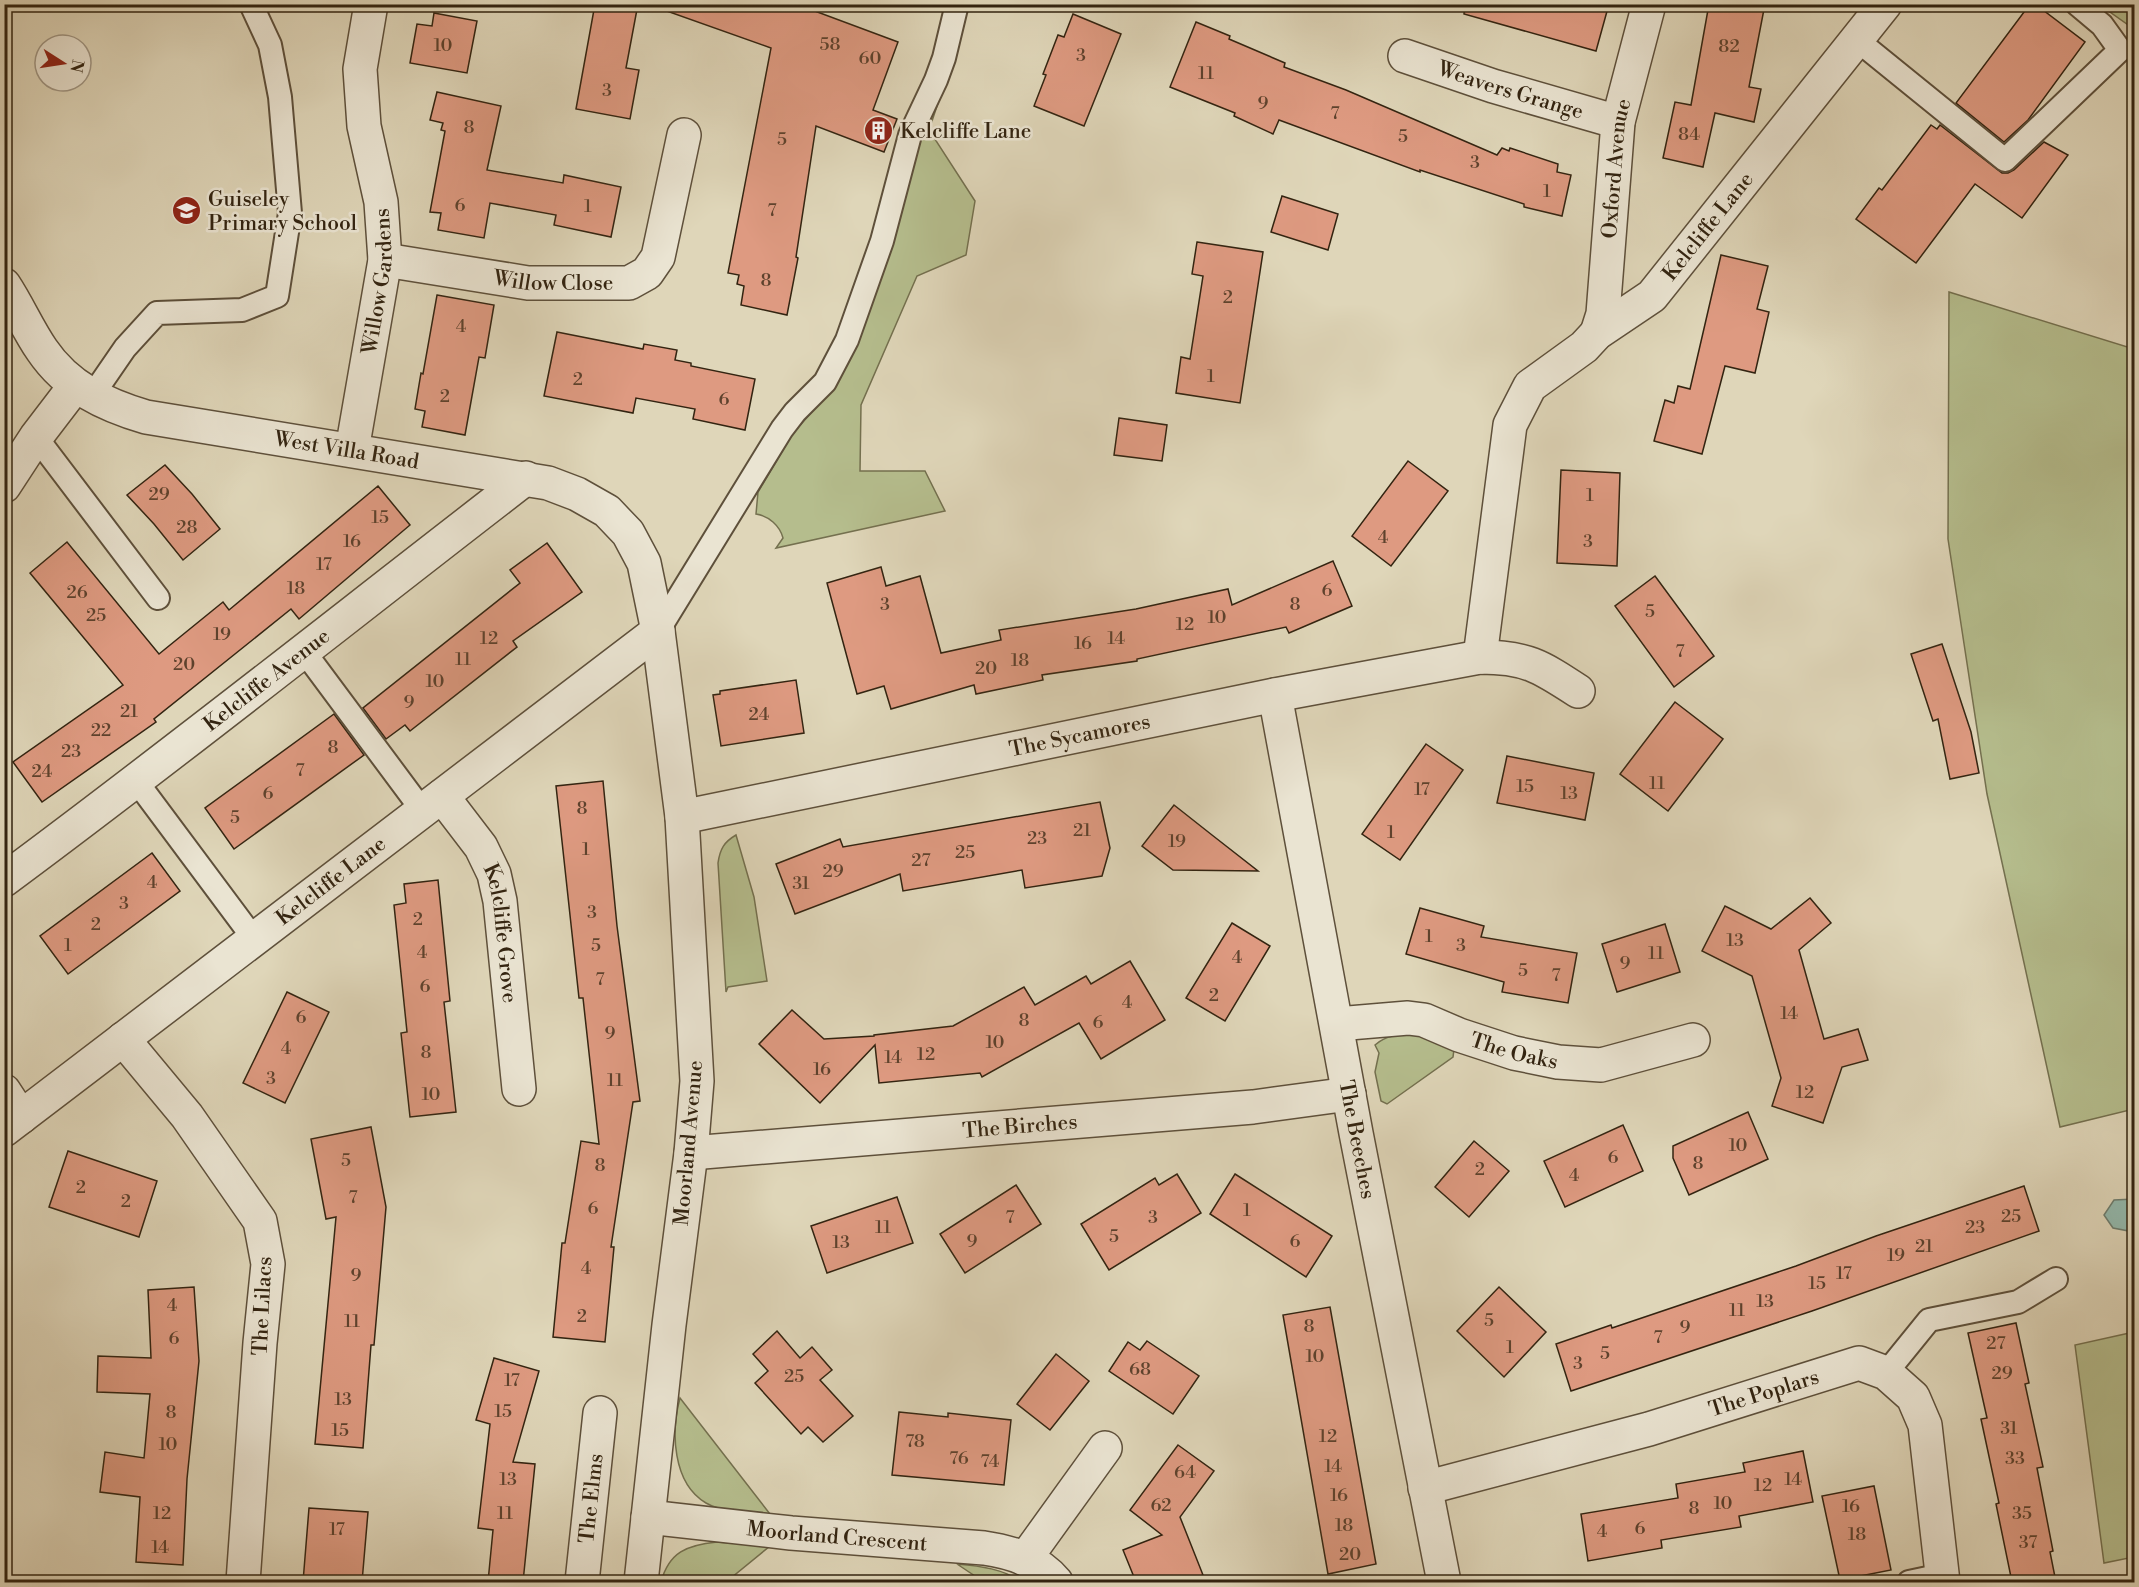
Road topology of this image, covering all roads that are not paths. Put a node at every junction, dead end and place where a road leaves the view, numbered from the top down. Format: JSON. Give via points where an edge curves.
{"nodes":[{"id":1,"x":251,"y":4,"type":"edge"},
{"id":2,"x":371,"y":4,"type":"edge"},
{"id":3,"x":1649,"y":4,"type":"edge"},
{"id":4,"x":1885,"y":4,"type":"edge"},
{"id":5,"x":2077,"y":4,"type":"edge"},
{"id":6,"x":955,"y":5,"type":"edge"},
{"id":7,"x":1857,"y":40,"type":"junction"},
{"id":8,"x":1405,"y":56,"type":"dead end"},
{"id":9,"x":1618,"y":122,"type":"junction"},
{"id":10,"x":684,"y":135,"type":"dead end"},
{"id":11,"x":385,"y":260,"type":"junction"},
{"id":12,"x":4,"y":285,"type":"edge"},
{"id":13,"x":1597,"y":333,"type":"junction"},
{"id":14,"x":84,"y":391,"type":"junction"},
{"id":15,"x":36,"y":437,"type":"junction"},
{"id":16,"x":352,"y":450,"type":"junction"},
{"id":17,"x":526,"y":478,"type":"junction"},
{"id":18,"x":4,"y":486,"type":"edge"},
{"id":19,"x":158,"y":598,"type":"dead end"},
{"id":20,"x":658,"y":632,"type":"junction"},
{"id":21,"x":303,"y":650,"type":"junction"},
{"id":22,"x":1480,"y":657,"type":"junction"},
{"id":23,"x":1578,"y":691,"type":"dead end"},
{"id":24,"x":1275,"y":695,"type":"junction"},
{"id":25,"x":137,"y":782,"type":"junction"},
{"id":26,"x":432,"y":803,"type":"junction"},
{"id":27,"x":681,"y":817,"type":"junction"},
{"id":28,"x":4,"y":880,"type":"edge"},
{"id":29,"x":254,"y":939,"type":"junction"},
{"id":30,"x":1337,"y":1024,"type":"junction"},
{"id":31,"x":123,"y":1039,"type":"junction"},
{"id":32,"x":1693,"y":1040,"type":"dead end"},
{"id":33,"x":519,"y":1089,"type":"dead end"},
{"id":34,"x":1349,"y":1094,"type":"junction"},
{"id":35,"x":10,"y":1113,"type":"edge"},
{"id":36,"x":691,"y":1153,"type":"junction"},
{"id":37,"x":2056,"y":1279,"type":"dead end"},
{"id":38,"x":1886,"y":1373,"type":"junction"},
{"id":39,"x":600,"y":1413,"type":"dead end"},
{"id":40,"x":1105,"y":1448,"type":"dead end"},
{"id":41,"x":1425,"y":1488,"type":"junction"},
{"id":42,"x":648,"y":1517,"type":"junction"},
{"id":43,"x":1025,"y":1559,"type":"junction"},
{"id":44,"x":1943,"y":1579,"type":"edge"},
{"id":45,"x":243,"y":1582,"type":"edge"},
{"id":46,"x":582,"y":1582,"type":"edge"},
{"id":47,"x":640,"y":1582,"type":"edge"},
{"id":48,"x":1056,"y":1582,"type":"edge"},
{"id":49,"x":1444,"y":1582,"type":"edge"},
{"id":50,"x":1909,"y":1582,"type":"edge"}],
"edges":[{"from":1,"to":14,"type":"lane","via":[[270,45],[281,109],[290,213],[277,296],[242,310],[157,313]]},
{"from":2,"to":11,"type":"street","name":"Willow Gardens","via":[[360,69],[364,126],[381,202]]},
{"from":3,"to":9,"type":"street","name":"Oxford Avenue"},
{"from":4,"to":7,"type":"street","name":"Kelcliffe Lane"},
{"from":5,"to":7,"type":"lane","via":[[2102,25],[2120,50],[2005,160]]},
{"from":6,"to":20,"type":"lane","via":[[944,58],[910,135],[882,241],[847,340],[825,382],[782,429]]},
{"from":7,"to":13,"type":"street","name":"Kelcliffe Lane","via":[[1652,296]]},
{"from":8,"to":9,"type":"street","name":"Weavers Grange"},
{"from":9,"to":13,"type":"street","name":"Oxford Avenue","via":[[1603,314]]},
{"from":10,"to":11,"type":"street","name":"Willow Close","via":[[658,257],[647,273],[629,283],[528,284]]},
{"from":11,"to":16,"type":"street","name":"Willow Gardens"},
{"from":12,"to":14,"type":"street","name":"West Villa Road","via":[[42,351]]},
{"from":13,"to":22,"type":"street","name":"Kelcliffe Lane","via":[[1530,386],[1510,425]]},
{"from":14,"to":15,"type":"street"},
{"from":14,"to":16,"type":"street","name":"West Villa Road","via":[[146,417]]},
{"from":15,"to":18,"type":"street"},
{"from":15,"to":19,"type":"lane"},
{"from":16,"to":17,"type":"street","name":"West Villa Road"},
{"from":17,"to":20,"type":"street","name":"West Villa Road","via":[[577,494],[607,511],[628,533],[644,562]]},
{"from":17,"to":21,"type":"street","name":"Kelcliffe Avenue"},
{"from":20,"to":26,"type":"street","name":"Kelcliffe Lane"},
{"from":20,"to":27,"type":"street","name":"Moorland Avenue"},
{"from":21,"to":25,"type":"street","name":"Kelcliffe Avenue"},
{"from":21,"to":26,"type":"lane"},
{"from":22,"to":23,"type":"street","name":"The Sycamores","via":[[1527,662]]},
{"from":22,"to":24,"type":"street","name":"The Sycamores"},
{"from":24,"to":27,"type":"street","name":"The Sycamores"},
{"from":24,"to":30,"type":"street","name":"The Beeches"},
{"from":25,"to":28,"type":"street","name":"Kelcliffe Avenue"},
{"from":25,"to":29,"type":"lane"},
{"from":26,"to":29,"type":"street","name":"Kelcliffe Lane"},
{"from":26,"to":33,"type":"street","name":"Kelcliffe Grove","via":[[481,848],[494,874]]},
{"from":27,"to":36,"type":"street","name":"Moorland Avenue","via":[[697,1081]]},
{"from":29,"to":31,"type":"street","name":"Kelcliffe Lane"},
{"from":30,"to":32,"type":"street","name":"The Oaks","via":[[1424,1020],[1514,1053],[1601,1065]]},
{"from":30,"to":34,"type":"street","name":"The Beeches"},
{"from":31,"to":35,"type":"street","name":"Kelcliffe Lane"},
{"from":31,"to":45,"type":"street","name":"The Lilacs","via":[[187,1116],[261,1221],[268,1264]]},
{"from":34,"to":36,"type":"street","name":"The Birches","via":[[1253,1107]]},
{"from":34,"to":41,"type":"street","name":"The Beeches"},
{"from":36,"to":42,"type":"street","name":"Moorland Avenue"},
{"from":37,"to":38,"type":"lane","via":[[2018,1302],[1929,1320]]},
{"from":38,"to":41,"type":"street","name":"The Poplars","via":[[1858,1363],[1649,1429]]},
{"from":38,"to":44,"type":"street","name":"The Poplars","via":[[1913,1397],[1926,1425]]},
{"from":39,"to":46,"type":"street","name":"The Elms"},
{"from":40,"to":43,"type":"street"},
{"from":41,"to":49,"type":"street","name":"The Beeches"},
{"from":42,"to":43,"type":"street","name":"Moorland Crescent","via":[[984,1548]]},
{"from":42,"to":47,"type":"street","name":"Moorland Avenue"},
{"from":43,"to":48,"type":"street","name":"Moorland Crescent"},
{"from":44,"to":50,"type":"lane"}]}
